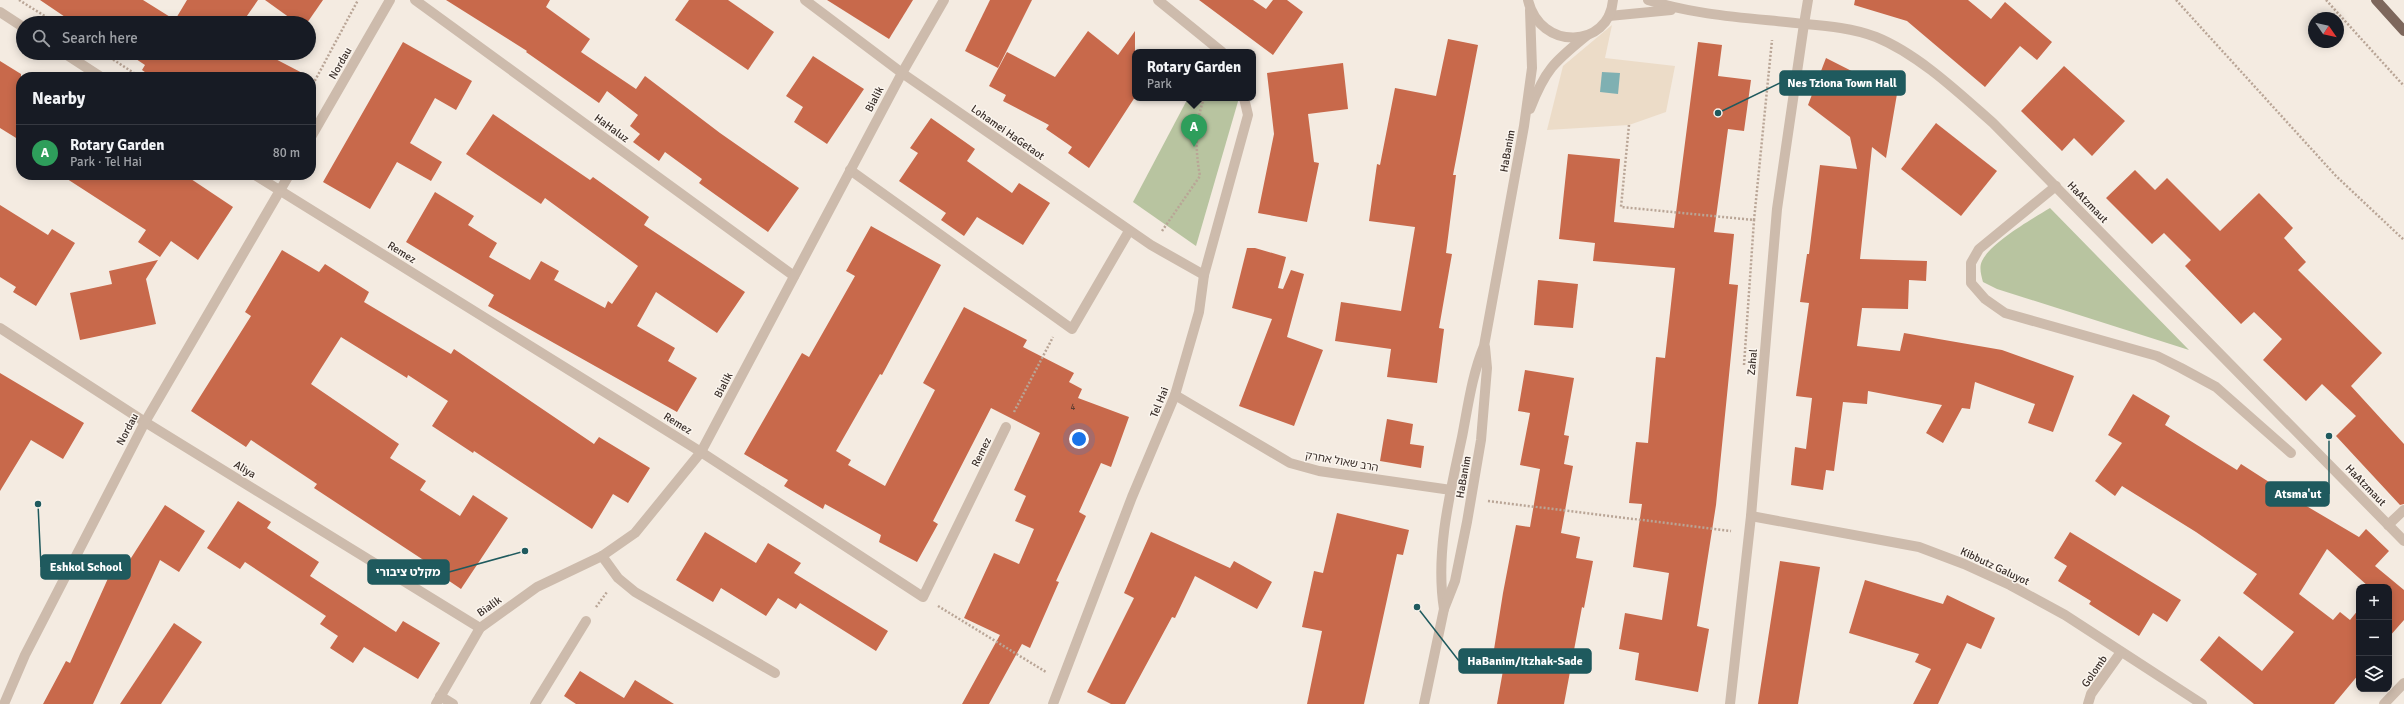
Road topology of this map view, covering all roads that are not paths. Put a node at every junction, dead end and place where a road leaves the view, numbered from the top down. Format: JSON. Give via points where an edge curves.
{"nodes":[{"id":1,"x":390,"y":0,"type":"edge"},
{"id":2,"x":415,"y":0,"type":"edge"},
{"id":3,"x":805,"y":0,"type":"edge"},
{"id":4,"x":944,"y":0,"type":"edge"},
{"id":5,"x":1158,"y":0,"type":"edge"},
{"id":6,"x":1614,"y":0,"type":"edge"},
{"id":7,"x":1648,"y":0,"type":"edge"},
{"id":8,"x":1808,"y":0,"type":"edge"},
{"id":9,"x":2376,"y":0,"type":"edge"},
{"id":10,"x":1529,"y":5,"type":"edge"},
{"id":11,"x":1685,"y":10,"type":"junction"},
{"id":12,"x":0,"y":12,"type":"edge"},
{"id":13,"x":1608,"y":16,"type":"junction"},
{"id":14,"x":16,"y":22,"type":"edge"},
{"id":15,"x":1804,"y":24,"type":"junction"},
{"id":16,"x":2404,"y":31,"type":"edge"},
{"id":17,"x":1588,"y":34,"type":"junction"},
{"id":18,"x":1217,"y":49,"type":"edge"},
{"id":19,"x":75,"y":60,"type":"edge"},
{"id":20,"x":93,"y":72,"type":"edge"},
{"id":21,"x":902,"y":73,"type":"junction"},
{"id":22,"x":1245,"y":101,"type":"edge"},
{"id":23,"x":1524,"y":126,"type":"junction"},
{"id":24,"x":316,"y":128,"type":"edge"},
{"id":25,"x":850,"y":170,"type":"junction"},
{"id":26,"x":263,"y":180,"type":"edge"},
{"id":27,"x":286,"y":180,"type":"edge"},
{"id":28,"x":2056,"y":186,"type":"junction"},
{"id":29,"x":280,"y":191,"type":"junction"},
{"id":30,"x":1129,"y":231,"type":"junction"},
{"id":31,"x":1204,"y":275,"type":"junction"},
{"id":32,"x":794,"y":276,"type":"junction"},
{"id":33,"x":0,"y":328,"type":"edge"},
{"id":34,"x":1484,"y":346,"type":"junction"},
{"id":35,"x":1175,"y":395,"type":"junction"},
{"id":36,"x":145,"y":422,"type":"junction"},
{"id":37,"x":1006,"y":427,"type":"road end"},
{"id":38,"x":701,"y":452,"type":"junction"},
{"id":39,"x":2291,"y":453,"type":"dead end"},
{"id":40,"x":1451,"y":490,"type":"junction"},
{"id":41,"x":2404,"y":510,"type":"edge"},
{"id":42,"x":1751,"y":516,"type":"junction"},
{"id":43,"x":2388,"y":525,"type":"junction"},
{"id":44,"x":2404,"y":541,"type":"edge"},
{"id":45,"x":602,"y":556,"type":"junction"},
{"id":46,"x":1444,"y":609,"type":"junction"},
{"id":47,"x":586,"y":621,"type":"road end"},
{"id":48,"x":480,"y":628,"type":"junction"},
{"id":49,"x":2121,"y":652,"type":"junction"},
{"id":50,"x":775,"y":672,"type":"dead end"},
{"id":51,"x":2404,"y":683,"type":"edge"},
{"id":52,"x":438,"y":700,"type":"edge"},
{"id":53,"x":4,"y":704,"type":"edge"},
{"id":54,"x":453,"y":704,"type":"edge"},
{"id":55,"x":536,"y":704,"type":"edge"},
{"id":56,"x":1053,"y":704,"type":"edge"},
{"id":57,"x":1424,"y":704,"type":"edge"},
{"id":58,"x":1730,"y":704,"type":"edge"},
{"id":59,"x":2088,"y":704,"type":"edge"},
{"id":60,"x":2202,"y":704,"type":"edge"},
{"id":61,"x":2384,"y":704,"type":"edge"}],
"edges":[{"from":1,"to":24,"type":"street","name":"Nordau"},
{"from":2,"to":32,"type":"street","name":"HaHaluz"},
{"from":3,"to":21,"type":"street","name":"Lohamei HaGetaot"},
{"from":4,"to":21,"type":"street","name":"Bialik"},
{"from":5,"to":18,"type":"street"},
{"from":6,"to":13,"type":"street"},
{"from":7,"to":11,"type":"street","name":"HaAtzmaut"},
{"from":8,"to":15,"type":"street","name":"Zahal"},
{"from":9,"to":16,"type":"main road"},
{"from":10,"to":17,"type":"street","via":[[1537,22],[1548,32],[1560,37],[1574,38]]},
{"from":10,"to":23,"type":"street","name":"HaBanim","via":[[1532,68]]},
{"from":11,"to":13,"type":"street","name":"HaAtzmaut"},
{"from":11,"to":15,"type":"street","name":"HaAtzmaut"},
{"from":12,"to":14,"type":"street"},
{"from":13,"to":17,"type":"street","name":"HaBanim","via":[[1600,27]]},
{"from":15,"to":28,"type":"street","name":"HaAtzmaut","via":[[1844,28],[1876,37],[1907,53],[1993,123]]},
{"from":15,"to":42,"type":"street","name":"Zahal","via":[[1777,209]]},
{"from":17,"to":23,"type":"street","name":"HaBanim","via":[[1554,63],[1540,83]]},
{"from":19,"to":20,"type":"street"},
{"from":21,"to":25,"type":"street","name":"Bialik"},
{"from":21,"to":30,"type":"street","name":"Lohamei HaGetaot"},
{"from":22,"to":31,"type":"street","name":"Tel Hai","via":[[1248,115]]},
{"from":23,"to":34,"type":"street","name":"HaBanim"},
{"from":25,"to":30,"type":"street","via":[[1072,329]]},
{"from":25,"to":32,"type":"street","name":"Bialik"},
{"from":26,"to":29,"type":"street","name":"Remez"},
{"from":27,"to":29,"type":"street","name":"Nordau"},
{"from":28,"to":39,"type":"street","via":[[1979,249],[1971,263],[1971,283],[1985,299],[2005,313],[2157,356],[2181,368],[2216,387]]},
{"from":28,"to":43,"type":"street","name":"HaAtzmaut"},
{"from":29,"to":36,"type":"street","name":"Nordau"},
{"from":29,"to":38,"type":"street","name":"Remez"},
{"from":30,"to":31,"type":"street","name":"Lohamei HaGetaot"},
{"from":31,"to":35,"type":"street","name":"Tel Hai","via":[[1199,312]]},
{"from":32,"to":38,"type":"street","name":"Bialik"},
{"from":33,"to":36,"type":"street","name":"Aliya"},
{"from":34,"to":40,"type":"street","name":"HaBanim","via":[[1476,366]]},
{"from":34,"to":46,"type":"street","name":"HaBanim","via":[[1487,368],[1481,440],[1455,581]]},
{"from":35,"to":40,"type":"street","name":"הרב שאול אחרק","via":[[1290,463],[1319,471]]},
{"from":35,"to":56,"type":"street","name":"Tel Hai","via":[[1132,497]]},
{"from":36,"to":48,"type":"street","name":"Aliya"},
{"from":36,"to":53,"type":"street","name":"Nordau","via":[[24,655]]},
{"from":37,"to":38,"type":"street","name":"Remez","via":[[924,597]]},
{"from":38,"to":45,"type":"street","name":"Bialik","via":[[635,533]]},
{"from":40,"to":46,"type":"street","name":"HaBanim","via":[[1441,568]]},
{"from":41,"to":43,"type":"street"},
{"from":42,"to":49,"type":"street","name":"Kibbutz Galuyot","via":[[1919,547],[1964,564],[2010,586],[2065,615]]},
{"from":42,"to":58,"type":"street","name":"Zahal"},
{"from":43,"to":44,"type":"street","name":"HaAtzmaut"},
{"from":45,"to":48,"type":"street","name":"Bialik","via":[[537,587]]},
{"from":45,"to":50,"type":"street","via":[[618,578],[635,592]]},
{"from":46,"to":57,"type":"street","name":"HaBanim"},
{"from":47,"to":55,"type":"street"},
{"from":48,"to":52,"type":"street","name":"Bialik"},
{"from":49,"to":59,"type":"street","name":"Golomb","via":[[2091,694]]},
{"from":49,"to":60,"type":"street","name":"Kibbutz Galuyot"},
{"from":51,"to":61,"type":"street"},
{"from":52,"to":54,"type":"street"}]}
